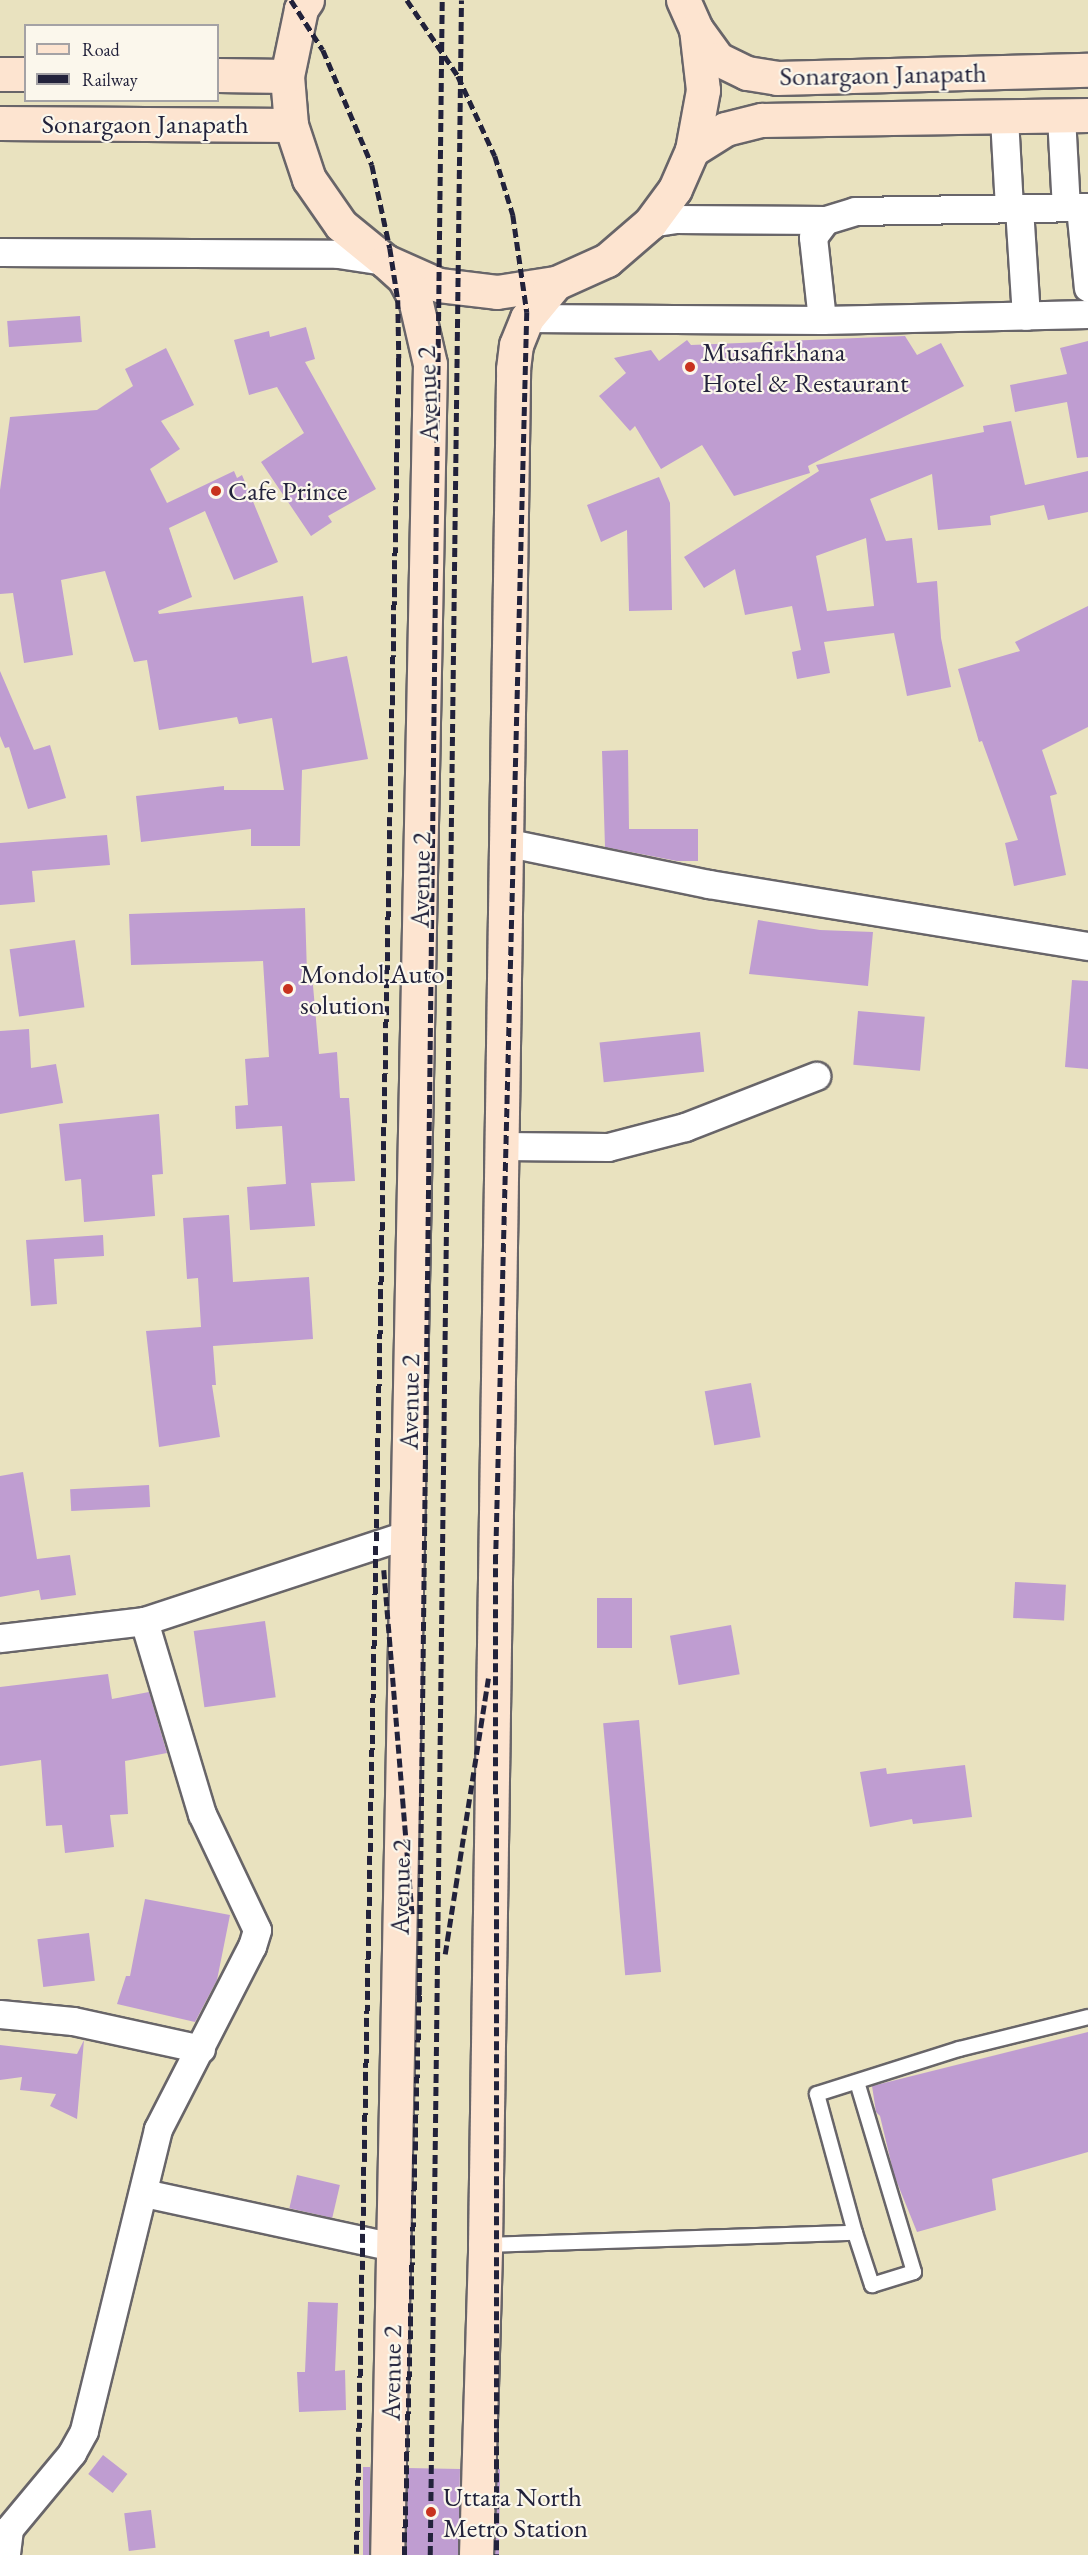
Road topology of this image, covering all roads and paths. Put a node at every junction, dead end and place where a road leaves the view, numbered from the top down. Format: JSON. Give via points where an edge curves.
{"nodes":[{"id":1,"x":307,"y":0,"type":"edge"},
{"id":2,"x":683,"y":0,"type":"edge"},
{"id":3,"x":696,"y":29,"type":"junction"},
{"id":4,"x":1088,"y":70,"type":"edge"},
{"id":5,"x":0,"y":74,"type":"edge"},
{"id":6,"x":24,"y":74,"type":"edge"},
{"id":7,"x":219,"y":75,"type":"edge"},
{"id":8,"x":287,"y":76,"type":"junction"},
{"id":9,"x":1074,"y":116,"type":"edge"},
{"id":10,"x":1004,"y":118,"type":"junction"},
{"id":11,"x":0,"y":123,"type":"edge"},
{"id":12,"x":291,"y":125,"type":"junction"},
{"id":13,"x":692,"y":150,"type":"junction"},
{"id":14,"x":1078,"y":207,"type":"edge"},
{"id":15,"x":1014,"y":208,"type":"junction"},
{"id":16,"x":826,"y":220,"type":"junction"},
{"id":17,"x":650,"y":223,"type":"junction"},
{"id":18,"x":0,"y":252,"type":"edge"},
{"id":19,"x":385,"y":261,"type":"junction"},
{"id":20,"x":556,"y":283,"type":"junction"},
{"id":21,"x":1088,"y":288,"type":"edge"},
{"id":22,"x":1088,"y":314,"type":"edge"},
{"id":23,"x":1026,"y":315,"type":"junction"},
{"id":24,"x":527,"y":318,"type":"junction"},
{"id":25,"x":822,"y":320,"type":"junction"},
{"id":26,"x":504,"y":842,"type":"junction"},
{"id":27,"x":1088,"y":946,"type":"edge"},
{"id":28,"x":816,"y":1076,"type":"dead end"},
{"id":29,"x":502,"y":1146,"type":"junction"},
{"id":30,"x":406,"y":1535,"type":"junction"},
{"id":31,"x":144,"y":1621,"type":"junction"},
{"id":32,"x":0,"y":1638,"type":"edge"},
{"id":33,"x":0,"y":2014,"type":"edge"},
{"id":34,"x":1088,"y":2017,"type":"edge"},
{"id":35,"x":201,"y":2049,"type":"junction"},
{"id":36,"x":857,"y":2082,"type":"junction"},
{"id":37,"x":144,"y":2193,"type":"junction"},
{"id":38,"x":855,"y":2233,"type":"junction"},
{"id":39,"x":485,"y":2245,"type":"junction"},
{"id":40,"x":394,"y":2247,"type":"junction"},
{"id":41,"x":6,"y":2555,"type":"edge"},
{"id":42,"x":387,"y":2555,"type":"edge"},
{"id":43,"x":476,"y":2555,"type":"edge"}],
"edges":[{"from":1,"to":8,"type":"main road","name":"Sonargaon Janapath","via":[[301,9]]},
{"from":2,"to":3,"type":"main road","name":"Sonargaon Janapath"},
{"from":3,"to":4,"type":"main road","name":"Sonargaon Janapath","via":[[718,59],[747,74],[777,78]]},
{"from":3,"to":13,"type":"main road","name":"Sonargaon Janapath","via":[[703,90]]},
{"from":5,"to":6,"type":"main road","name":"Sonargaon Janapath"},
{"from":7,"to":8,"type":"main road","name":"Sonargaon Janapath"},
{"from":8,"to":12,"type":"main road","name":"Sonargaon Janapath"},
{"from":9,"to":10,"type":"main road","name":"Sonargaon Janapath"},
{"from":9,"to":14,"type":"street"},
{"from":10,"to":13,"type":"main road","name":"Sonargaon Janapath","via":[[762,120],[725,129]]},
{"from":10,"to":15,"type":"street"},
{"from":11,"to":12,"type":"main road","name":"Sonargaon Janapath"},
{"from":12,"to":19,"type":"main road","name":"Sonargaon Janapath","via":[[309,179],[341,225]]},
{"from":13,"to":17,"type":"main road","name":"Sonargaon Janapath","via":[[675,189]]},
{"from":14,"to":15,"type":"street"},
{"from":14,"to":21,"type":"street"},
{"from":15,"to":16,"type":"street","via":[[855,211]]},
{"from":15,"to":23,"type":"street"},
{"from":16,"to":17,"type":"street","via":[[675,219]]},
{"from":16,"to":25,"type":"street","via":[[813,237]]},
{"from":17,"to":20,"type":"main road","name":"Sonargaon Janapath","via":[[607,260]]},
{"from":18,"to":19,"type":"street","via":[[338,254]]},
{"from":19,"to":20,"type":"main road","name":"Sonargaon Janapath","via":[[439,285],[497,292]]},
{"from":19,"to":30,"type":"main road","name":"Avenue 2","via":[[404,278],[415,298],[430,364]]},
{"from":20,"to":24,"type":"main road"},
{"from":22,"to":23,"type":"street"},
{"from":23,"to":25,"type":"street"},
{"from":24,"to":25,"type":"street"},
{"from":24,"to":26,"type":"main road","via":[[516,345],[513,369]]},
{"from":26,"to":27,"type":"street","via":[[709,884]]},
{"from":26,"to":29,"type":"main road"},
{"from":28,"to":29,"type":"street","via":[[685,1127],[609,1147]]},
{"from":29,"to":39,"type":"main road"},
{"from":30,"to":31,"type":"street"},
{"from":30,"to":40,"type":"main road","name":"Avenue 2"},
{"from":31,"to":32,"type":"street"},
{"from":31,"to":35,"type":"street","via":[[202,1814],[257,1930]]},
{"from":33,"to":35,"type":"street","via":[[73,2021]]},
{"from":34,"to":36,"type":"lane","via":[[959,2049]]},
{"from":35,"to":37,"type":"street","via":[[177,2087],[158,2129]]},
{"from":36,"to":38,"type":"lane","via":[[817,2094]]},
{"from":36,"to":38,"type":"lane","via":[[914,2272],[872,2285]]},
{"from":37,"to":40,"type":"street"},
{"from":37,"to":41,"type":"street","via":[[84,2431],[72,2453],[9,2529]]},
{"from":38,"to":39,"type":"lane"},
{"from":39,"to":43,"type":"main road"},
{"from":40,"to":42,"type":"main road","name":"Avenue 2"}]}
